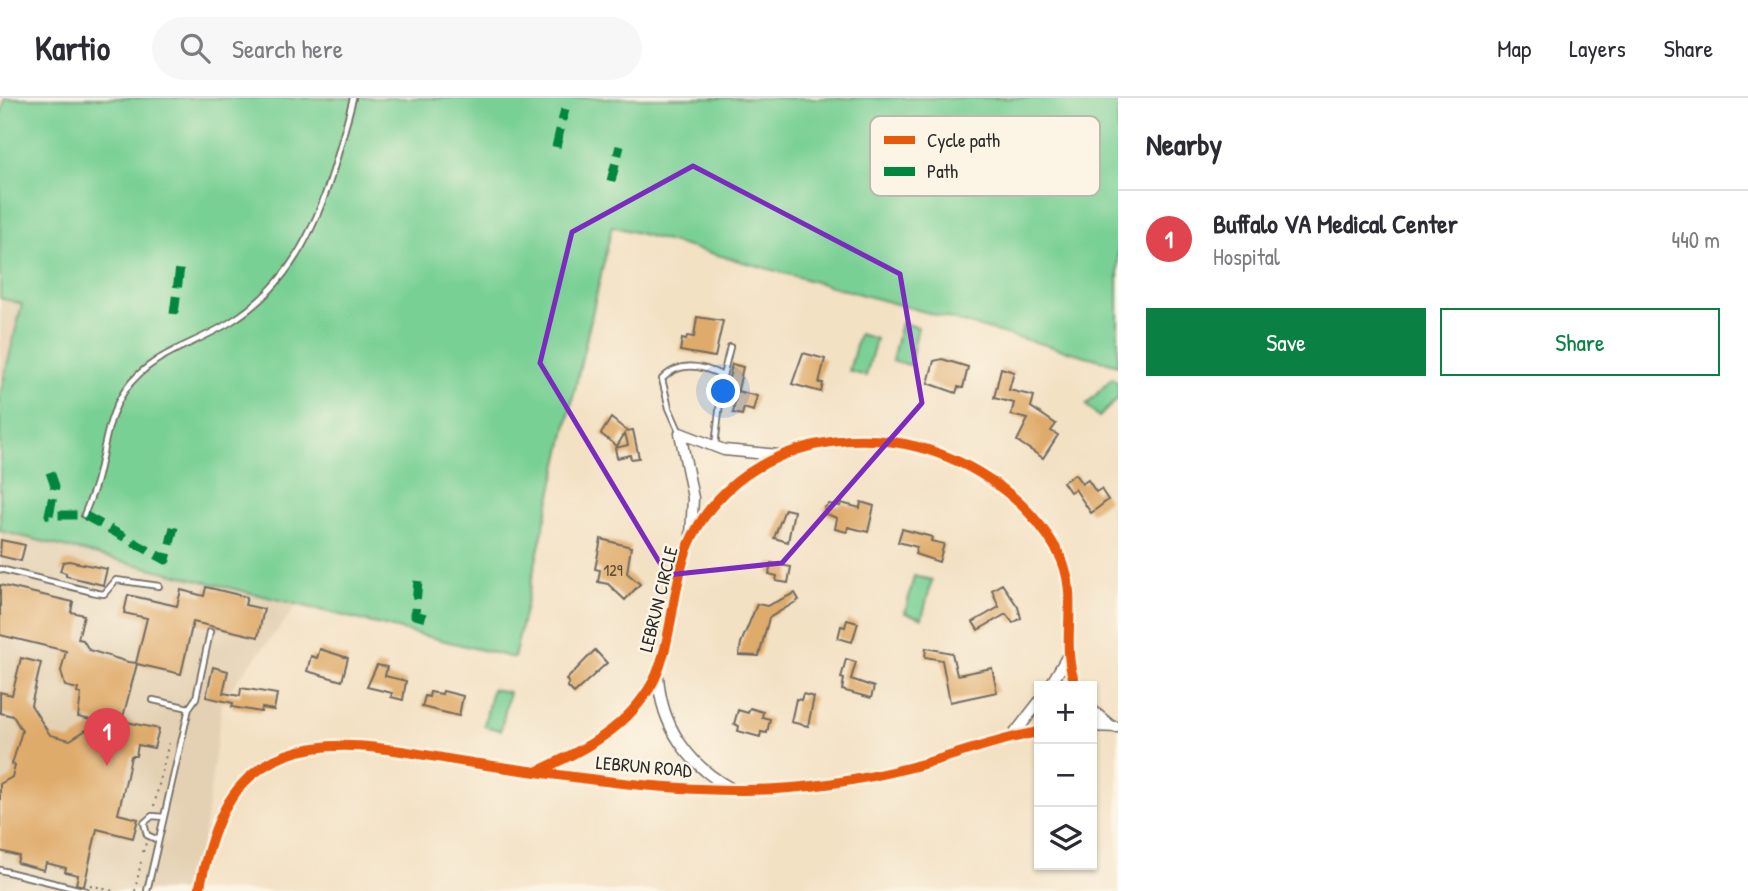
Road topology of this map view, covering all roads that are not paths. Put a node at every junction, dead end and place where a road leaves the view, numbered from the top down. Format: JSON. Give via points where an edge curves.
{"nodes":[{"id":1,"x":353,"y":98,"type":"edge"},
{"id":2,"x":730,"y":347,"type":"dead end"},
{"id":3,"x":723,"y":376,"type":"junction"},
{"id":4,"x":680,"y":433,"type":"junction"},
{"id":5,"x":715,"y":447,"type":"junction"},
{"id":6,"x":779,"y":455,"type":"junction"},
{"id":7,"x":84,"y":515,"type":"dead end"},
{"id":8,"x":690,"y":542,"type":"junction"},
{"id":9,"x":0,"y":569,"type":"edge"},
{"id":10,"x":159,"y":586,"type":"dead end"},
{"id":11,"x":210,"y":632,"type":"dead end"},
{"id":12,"x":1067,"y":657,"type":"junction"},
{"id":13,"x":657,"y":672,"type":"junction"},
{"id":14,"x":1052,"y":681,"type":"edge"},
{"id":15,"x":1074,"y":681,"type":"edge"},
{"id":16,"x":153,"y":700,"type":"dead end"},
{"id":17,"x":189,"y":708,"type":"junction"},
{"id":18,"x":1034,"y":708,"type":"edge"},
{"id":19,"x":1097,"y":714,"type":"edge"},
{"id":20,"x":1114,"y":727,"type":"edge"},
{"id":21,"x":1034,"y":733,"type":"edge"},
{"id":22,"x":1011,"y":738,"type":"junction"},
{"id":23,"x":538,"y":772,"type":"junction"},
{"id":24,"x":735,"y":790,"type":"junction"},
{"id":25,"x":164,"y":817,"type":"junction"},
{"id":26,"x":158,"y":840,"type":"junction"},
{"id":27,"x":0,"y":870,"type":"edge"},
{"id":28,"x":82,"y":891,"type":"edge"},
{"id":29,"x":146,"y":891,"type":"edge"},
{"id":30,"x":199,"y":891,"type":"edge"}],
"edges":[{"from":1,"to":7,"type":"lane","via":[[328,194],[299,252],[267,294],[245,313],[168,352],[138,374],[114,410]]},
{"from":2,"to":3,"type":"lane"},
{"from":3,"to":4,"type":"lane","via":[[691,365],[671,369],[662,379]]},
{"from":3,"to":5,"type":"lane"},
{"from":4,"to":5,"type":"street","name":"LEBRUN CIRCLE"},
{"from":4,"to":8,"type":"street","name":"LEBRUN CIRCLE","via":[[693,498]]},
{"from":5,"to":6,"type":"street","name":"LEBRUN CIRCLE"},
{"from":6,"to":8,"type":"street","name":"LEBRUN CIRCLE","via":[[726,492]]},
{"from":6,"to":12,"type":"street","name":"LEBRUN CIRCLE","via":[[811,444],[870,439],[935,451],[980,472],[1041,524],[1060,555],[1070,587]]},
{"from":8,"to":13,"type":"street","name":"LEBRUN CIRCLE"},
{"from":9,"to":10,"type":"lane","via":[[104,594],[116,580]]},
{"from":11,"to":17,"type":"lane","via":[[196,698]]},
{"from":12,"to":14,"type":"street","name":"LEBRUN CIRCLE"},
{"from":12,"to":15,"type":"street","name":"LEBRUN CIRCLE"},
{"from":13,"to":23,"type":"street","name":"LEBRUN CIRCLE","via":[[630,714],[611,732]]},
{"from":13,"to":24,"type":"street","name":"LEBRUN CIRCLE","via":[[664,714],[682,747],[700,767]]},
{"from":16,"to":17,"type":"lane"},
{"from":17,"to":25,"type":"lane"},
{"from":18,"to":22,"type":"street"},
{"from":19,"to":20,"type":"street"},
{"from":21,"to":22,"type":"street","name":"LEBRUN ROAD"},
{"from":22,"to":24,"type":"street","name":"LEBRUN ROAD","via":[[871,776]]},
{"from":23,"to":24,"type":"street","name":"LEBRUN ROAD","via":[[636,785]]},
{"from":23,"to":30,"type":"street","name":"LEBRUN ROAD","via":[[348,746],[284,756],[258,770],[218,817]]},
{"from":25,"to":26,"type":"lane"},
{"from":25,"to":26,"type":"lane","via":[[152,816],[145,824],[147,835]]},
{"from":26,"to":29,"type":"lane"},
{"from":27,"to":28,"type":"lane"}]}
